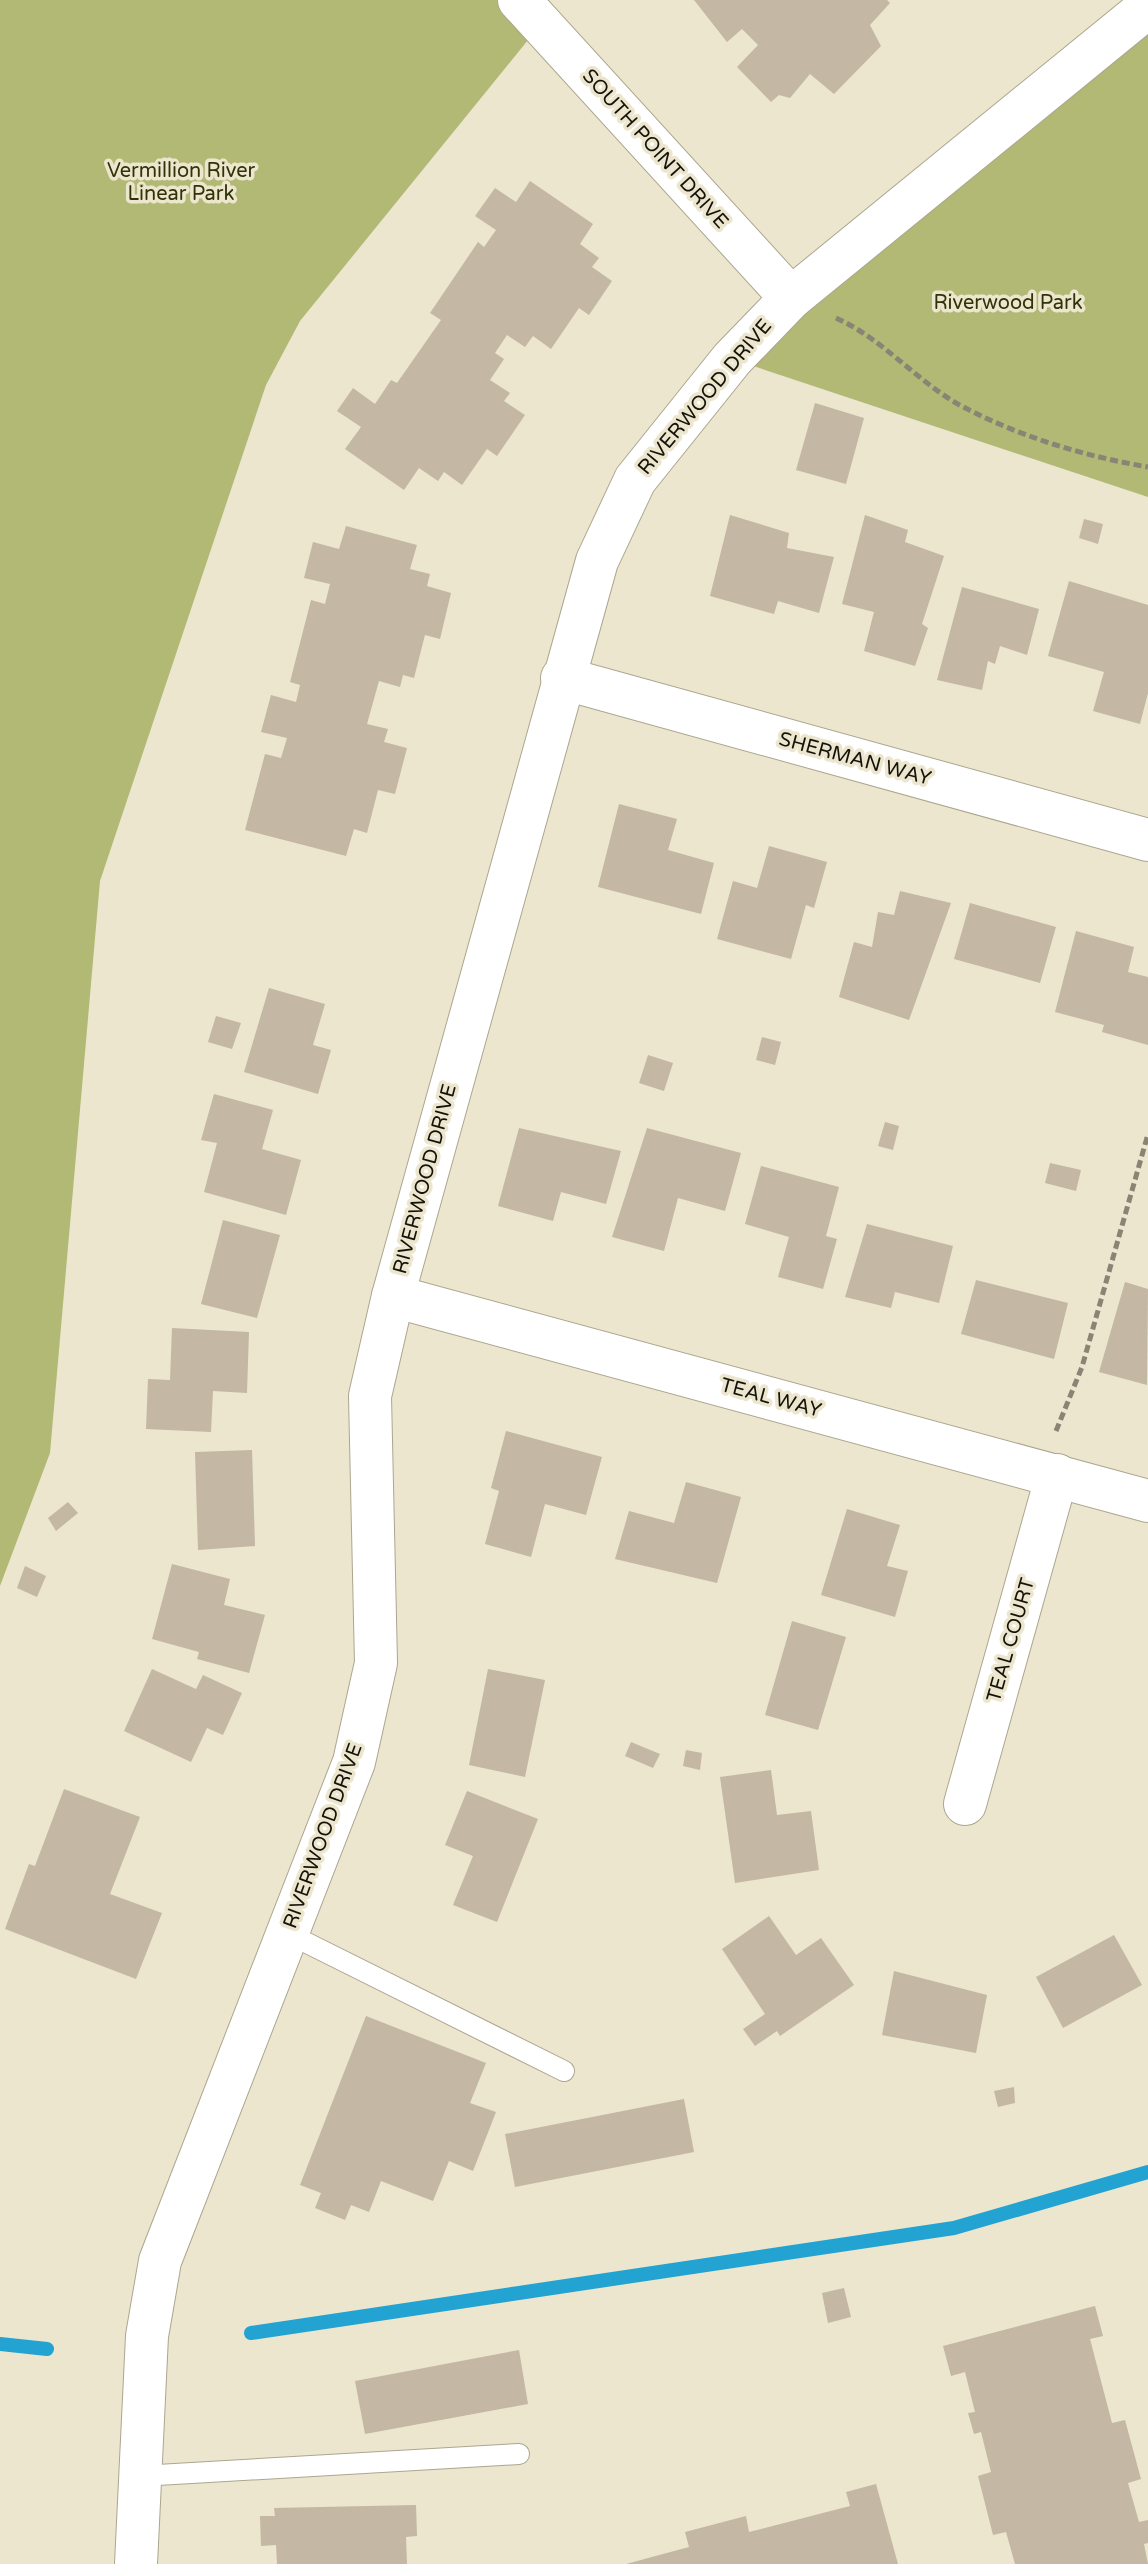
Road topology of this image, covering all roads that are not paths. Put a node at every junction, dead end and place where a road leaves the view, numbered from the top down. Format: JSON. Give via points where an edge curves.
{"nodes":[{"id":1,"x":519,"y":0,"type":"edge"},
{"id":2,"x":1148,"y":7,"type":"edge"},
{"id":3,"x":791,"y":298,"type":"junction"},
{"id":4,"x":562,"y":678,"type":"junction"},
{"id":5,"x":1148,"y":840,"type":"edge"},
{"id":6,"x":393,"y":1296,"type":"junction"},
{"id":7,"x":1057,"y":1475,"type":"junction"},
{"id":8,"x":1148,"y":1501,"type":"edge"},
{"id":9,"x":965,"y":1804,"type":"dead end"},
{"id":10,"x":287,"y":1933,"type":"junction"},
{"id":11,"x":564,"y":2071,"type":"dead end"},
{"id":12,"x":519,"y":2454,"type":"dead end"},
{"id":13,"x":140,"y":2476,"type":"junction"},
{"id":14,"x":136,"y":2564,"type":"edge"}],
"edges":[{"from":1,"to":3,"type":"street","name":"SOUTH POINT DRIVE"},
{"from":2,"to":3,"type":"street","name":"RIVERWOOD DRIVE"},
{"from":3,"to":4,"type":"street","name":"RIVERWOOD DRIVE","via":[[732,359],[635,480],[597,561]]},
{"from":4,"to":5,"type":"street","name":"SHERMAN WAY"},
{"from":4,"to":6,"type":"street","name":"RIVERWOOD DRIVE"},
{"from":6,"to":7,"type":"street","name":"TEAL WAY"},
{"from":6,"to":10,"type":"street","name":"RIVERWOOD DRIVE","via":[[370,1396],[376,1663],[354,1762]]},
{"from":7,"to":8,"type":"street","name":"TEAL WAY"},
{"from":7,"to":9,"type":"street","name":"TEAL COURT"},
{"from":10,"to":11,"type":"lane"},
{"from":10,"to":13,"type":"street","name":"RIVERWOOD DRIVE","via":[[160,2261],[147,2336]]},
{"from":12,"to":13,"type":"lane"},
{"from":13,"to":14,"type":"street","name":"RIVERWOOD DRIVE"}]}
